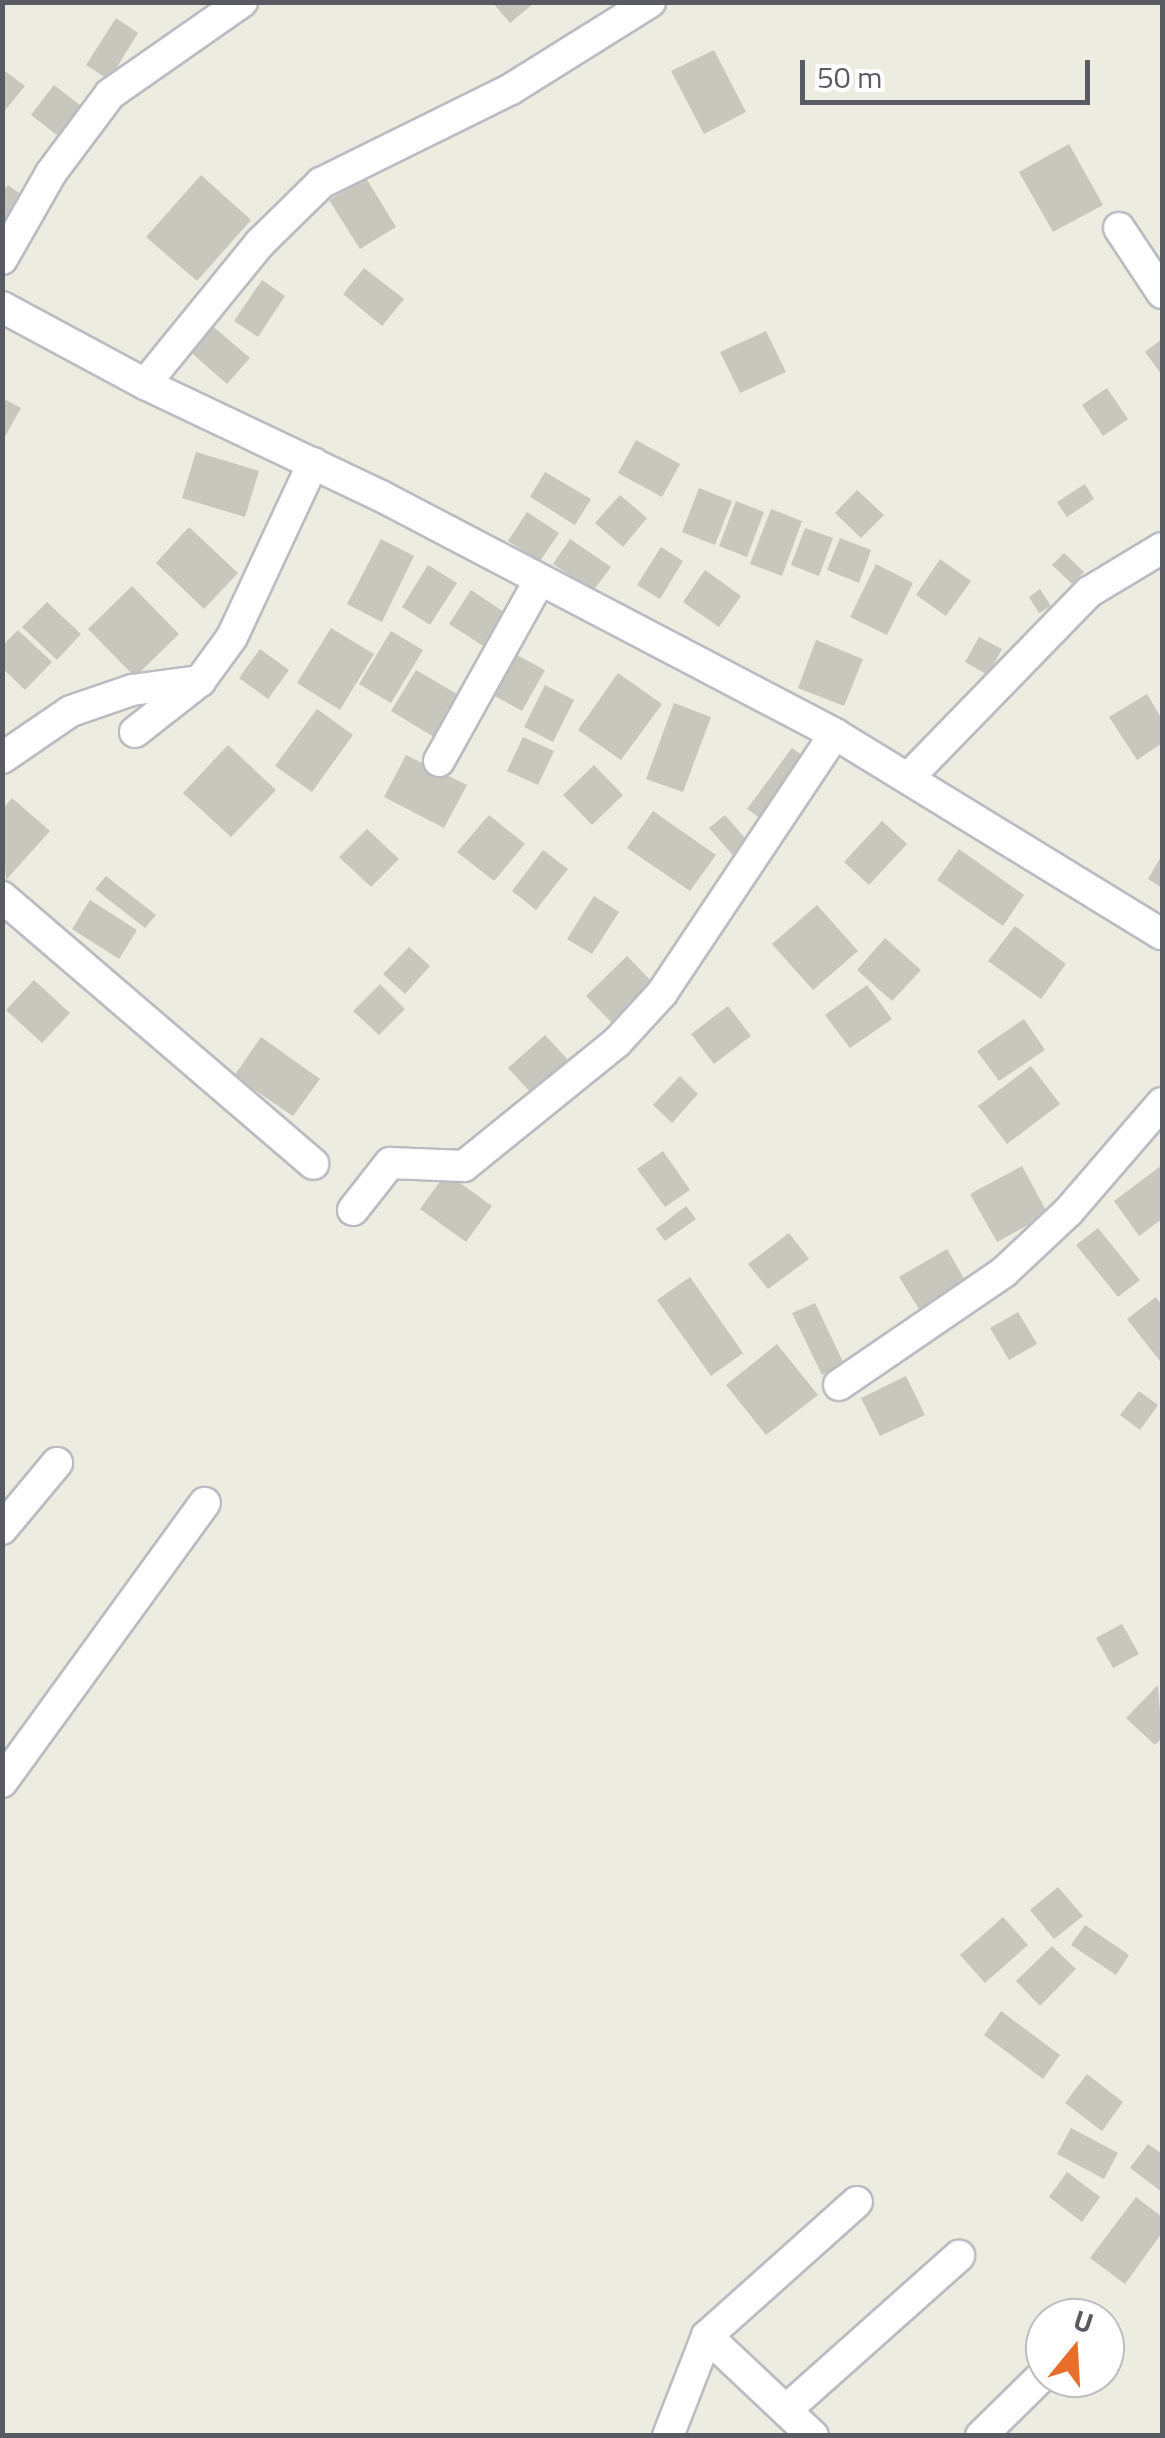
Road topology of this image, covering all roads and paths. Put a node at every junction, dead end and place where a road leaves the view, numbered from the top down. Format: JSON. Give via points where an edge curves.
{"nodes":[{"id":1,"x":242,"y":2,"type":"edge"},
{"id":2,"x":650,"y":2,"type":"edge"},
{"id":3,"x":1120,"y":228,"type":"dead end"},
{"id":4,"x":2,"y":259,"type":"edge"},
{"id":5,"x":1162,"y":293,"type":"edge"},
{"id":6,"x":2,"y":308,"type":"edge"},
{"id":7,"x":145,"y":384,"type":"junction"},
{"id":8,"x":313,"y":464,"type":"junction"},
{"id":9,"x":1162,"y":548,"type":"edge"},
{"id":10,"x":539,"y":581,"type":"junction"},
{"id":11,"x":200,"y":681,"type":"junction"},
{"id":12,"x":135,"y":732,"type":"dead end"},
{"id":13,"x":834,"y":734,"type":"junction"},
{"id":14,"x":2,"y":758,"type":"edge"},
{"id":15,"x":439,"y":760,"type":"dead end"},
{"id":16,"x":908,"y":778,"type":"junction"},
{"id":17,"x":2,"y":897,"type":"edge"},
{"id":18,"x":1162,"y":934,"type":"edge"},
{"id":19,"x":1162,"y":1103,"type":"edge"},
{"id":20,"x":313,"y":1164,"type":"dead end"},
{"id":21,"x":353,"y":1210,"type":"dead end"},
{"id":22,"x":839,"y":1385,"type":"dead end"},
{"id":23,"x":57,"y":1463,"type":"dead end"},
{"id":24,"x":205,"y":1503,"type":"dead end"},
{"id":25,"x":2,"y":1529,"type":"edge"},
{"id":26,"x":2,"y":1782,"type":"edge"},
{"id":27,"x":857,"y":2202,"type":"dead end"},
{"id":28,"x":959,"y":2256,"type":"dead end"},
{"id":29,"x":707,"y":2336,"type":"junction"},
{"id":30,"x":1025,"y":2393,"type":"edge"},
{"id":31,"x":786,"y":2410,"type":"junction"},
{"id":32,"x":668,"y":2436,"type":"edge"},
{"id":33,"x":813,"y":2436,"type":"edge"},
{"id":34,"x":982,"y":2436,"type":"edge"}],
"edges":[{"from":1,"to":4,"type":"street","via":[[110,94],[51,173]]},
{"from":2,"to":7,"type":"street","via":[[511,89],[321,183],[260,243]]},
{"from":3,"to":5,"type":"street"},
{"from":6,"to":7,"type":"street"},
{"from":7,"to":8,"type":"street"},
{"from":8,"to":10,"type":"street"},
{"from":8,"to":11,"type":"street","via":[[259,586]]},
{"from":9,"to":16,"type":"street","via":[[1089,592]]},
{"from":10,"to":13,"type":"street"},
{"from":10,"to":15,"type":"street"},
{"from":11,"to":12,"type":"street"},
{"from":11,"to":14,"type":"street","via":[[132,690],[71,711]]},
{"from":13,"to":16,"type":"street"},
{"from":13,"to":21,"type":"street","via":[[662,993],[617,1042],[464,1166],[390,1162]]},
{"from":16,"to":18,"type":"street"},
{"from":17,"to":20,"type":"street"},
{"from":19,"to":22,"type":"street","via":[[1068,1212],[1004,1272]]},
{"from":23,"to":25,"type":"street"},
{"from":24,"to":26,"type":"street"},
{"from":27,"to":29,"type":"street"},
{"from":28,"to":31,"type":"street"},
{"from":29,"to":31,"type":"street"},
{"from":29,"to":32,"type":"street"},
{"from":30,"to":34,"type":"street"},
{"from":31,"to":33,"type":"street"}]}
